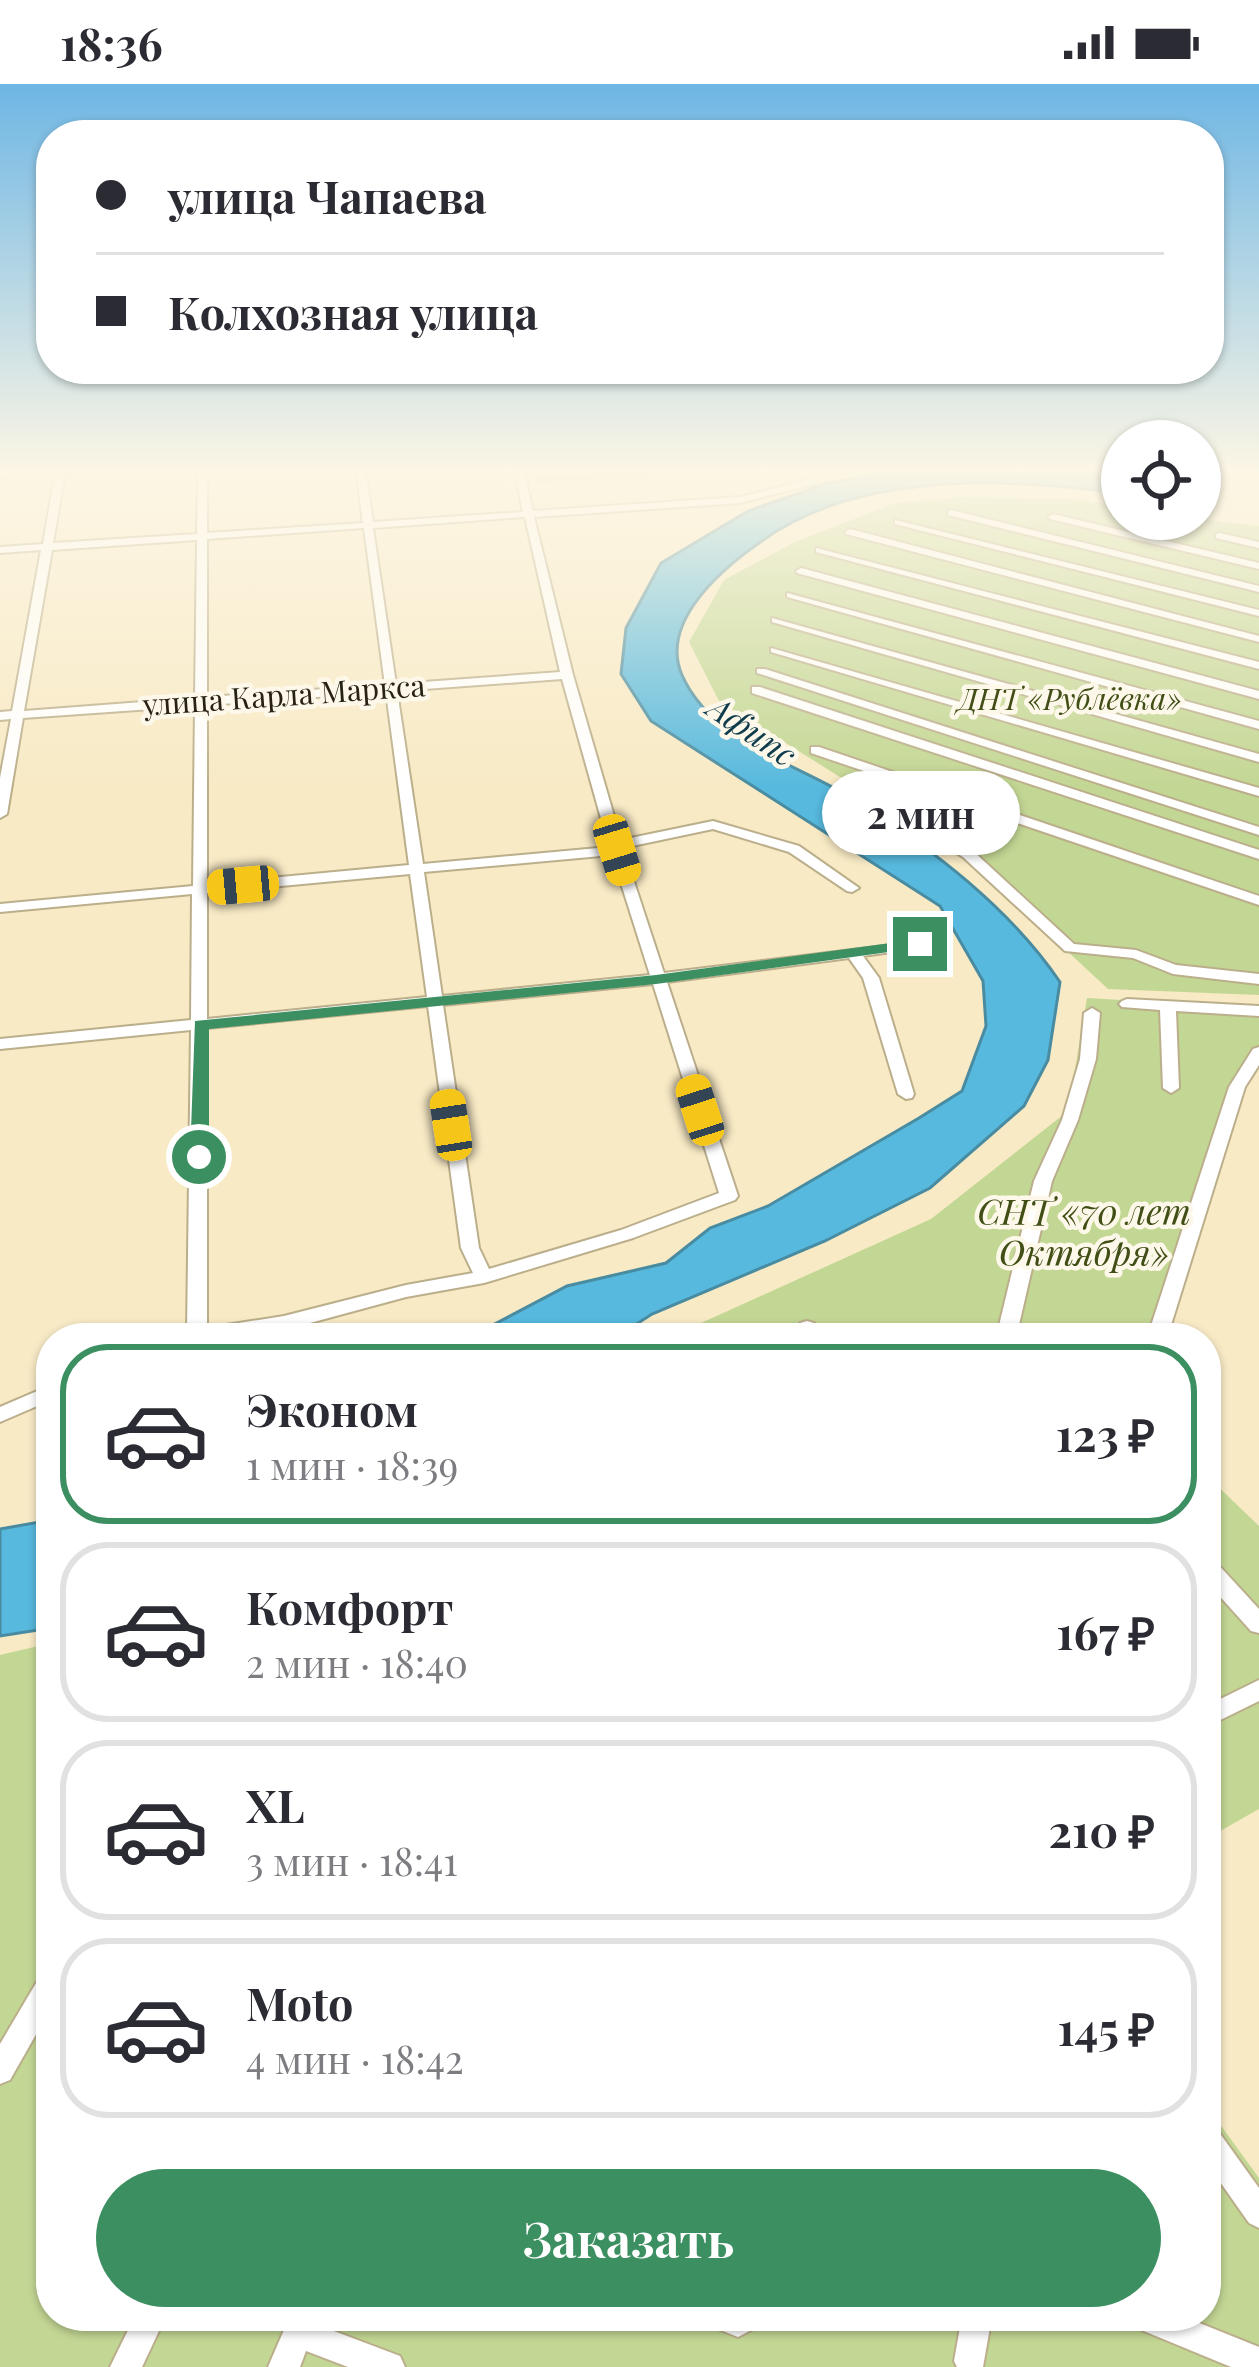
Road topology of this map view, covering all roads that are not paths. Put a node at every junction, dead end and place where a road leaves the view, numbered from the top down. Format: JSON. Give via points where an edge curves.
{"nodes":[{"id":1,"x":44,"y":575,"type":"edge"},
{"id":2,"x":202,"y":575,"type":"edge"},
{"id":3,"x":376,"y":575,"type":"edge"},
{"id":4,"x":544,"y":575,"type":"edge"},
{"id":5,"x":814,"y":575,"type":"edge"},
{"id":6,"x":913,"y":575,"type":"edge"},
{"id":7,"x":1013,"y":575,"type":"edge"},
{"id":8,"x":1107,"y":575,"type":"edge"},
{"id":9,"x":1200,"y":575,"type":"edge"},
{"id":10,"x":1259,"y":589,"type":"edge"},
{"id":11,"x":791,"y":595,"type":"dead end"},
{"id":12,"x":1259,"y":613,"type":"edge"},
{"id":13,"x":776,"y":620,"type":"dead end"},
{"id":14,"x":1259,"y":639,"type":"edge"},
{"id":15,"x":776,"y":650,"type":"dead end"},
{"id":16,"x":1259,"y":666,"type":"edge"},
{"id":17,"x":761,"y":671,"type":"dead end"},
{"id":18,"x":567,"y":675,"type":"junction"},
{"id":19,"x":392,"y":688,"type":"junction"},
{"id":20,"x":756,"y":690,"type":"dead end"},
{"id":21,"x":1259,"y":695,"type":"edge"},
{"id":22,"x":200,"y":702,"type":"junction"},
{"id":23,"x":18,"y":714,"type":"junction"},
{"id":24,"x":0,"y":716,"type":"edge"},
{"id":25,"x":1259,"y":725,"type":"edge"},
{"id":26,"x":815,"y":750,"type":"dead end"},
{"id":27,"x":1259,"y":758,"type":"edge"},
{"id":28,"x":1259,"y":793,"type":"edge"},
{"id":29,"x":878,"y":797,"type":"dead end"},
{"id":30,"x":0,"y":814,"type":"edge"},
{"id":31,"x":1259,"y":831,"type":"edge"},
{"id":32,"x":617,"y":848,"type":"junction"},
{"id":33,"x":1259,"y":855,"type":"edge"},
{"id":34,"x":417,"y":868,"type":"junction"},
{"id":35,"x":852,"y":888,"type":"dead end"},
{"id":36,"x":199,"y":889,"type":"junction"},
{"id":37,"x":1259,"y":901,"type":"edge"},
{"id":38,"x":0,"y":908,"type":"edge"},
{"id":39,"x":920,"y":944,"type":"dead end"},
{"id":40,"x":854,"y":954,"type":"junction"},
{"id":41,"x":1259,"y":979,"type":"edge"},
{"id":42,"x":656,"y":980,"type":"junction"},
{"id":43,"x":432,"y":1002,"type":"junction"},
{"id":44,"x":1127,"y":1004,"type":"dead end"},
{"id":45,"x":1168,"y":1007,"type":"junction"},
{"id":46,"x":1259,"y":1011,"type":"edge"},
{"id":47,"x":1092,"y":1013,"type":"dead end"},
{"id":48,"x":201,"y":1025,"type":"junction"},
{"id":49,"x":0,"y":1044,"type":"edge"},
{"id":50,"x":1259,"y":1052,"type":"edge"},
{"id":51,"x":1171,"y":1088,"type":"dead end"},
{"id":52,"x":906,"y":1094,"type":"dead end"},
{"id":53,"x":484,"y":1277,"type":"junction"},
{"id":54,"x":191,"y":1323,"type":"edge"},
{"id":55,"x":284,"y":1323,"type":"edge"},
{"id":56,"x":1010,"y":1323,"type":"edge"},
{"id":57,"x":1162,"y":1323,"type":"edge"},
{"id":58,"x":36,"y":1399,"type":"edge"},
{"id":59,"x":0,"y":1415,"type":"edge"},
{"id":60,"x":1221,"y":1582,"type":"edge"},
{"id":61,"x":1259,"y":1624,"type":"edge"},
{"id":62,"x":1259,"y":1690,"type":"edge"},
{"id":63,"x":1221,"y":1710,"type":"edge"},
{"id":64,"x":36,"y":2008,"type":"edge"},
{"id":65,"x":0,"y":2070,"type":"edge"},
{"id":66,"x":1221,"y":2159,"type":"edge"},
{"id":67,"x":1259,"y":2213,"type":"edge"},
{"id":68,"x":144,"y":2331,"type":"edge"},
{"id":69,"x":299,"y":2331,"type":"edge"},
{"id":70,"x":314,"y":2331,"type":"edge"},
{"id":71,"x":975,"y":2331,"type":"edge"},
{"id":72,"x":1181,"y":2331,"type":"edge"},
{"id":73,"x":970,"y":2361,"type":"dead end"},
{"id":74,"x":1259,"y":2363,"type":"edge"},
{"id":75,"x":126,"y":2367,"type":"edge"},
{"id":76,"x":284,"y":2367,"type":"edge"},
{"id":77,"x":389,"y":2367,"type":"edge"}],
"edges":[{"from":1,"to":23,"type":"street"},
{"from":2,"to":22,"type":"street"},
{"from":3,"to":19,"type":"street"},
{"from":4,"to":18,"type":"street"},
{"from":5,"to":21,"type":"street"},
{"from":6,"to":16,"type":"street"},
{"from":7,"to":14,"type":"street"},
{"from":8,"to":12,"type":"street"},
{"from":9,"to":10,"type":"street"},
{"from":11,"to":25,"type":"street"},
{"from":13,"to":27,"type":"street"},
{"from":15,"to":28,"type":"street"},
{"from":17,"to":31,"type":"street"},
{"from":18,"to":19,"type":"street","name":"улица Карла Маркса"},
{"from":18,"to":32,"type":"street"},
{"from":19,"to":22,"type":"street","name":"улица Карла Маркса"},
{"from":19,"to":34,"type":"street"},
{"from":20,"to":33,"type":"street"},
{"from":22,"to":23,"type":"street","name":"улица Карла Маркса"},
{"from":22,"to":36,"type":"street"},
{"from":23,"to":24,"type":"street","name":"улица Карла Маркса"},
{"from":23,"to":30,"type":"street"},
{"from":26,"to":37,"type":"street"},
{"from":29,"to":41,"type":"street","via":[[968,854],[1070,948]]},
{"from":32,"to":34,"type":"street"},
{"from":32,"to":35,"type":"street","via":[[713,825],[794,849]]},
{"from":32,"to":42,"type":"street"},
{"from":34,"to":36,"type":"street"},
{"from":34,"to":43,"type":"street"},
{"from":36,"to":38,"type":"street"},
{"from":36,"to":48,"type":"street"},
{"from":39,"to":40,"type":"street"},
{"from":40,"to":42,"type":"street"},
{"from":40,"to":52,"type":"street","via":[[871,978]]},
{"from":42,"to":43,"type":"street"},
{"from":42,"to":53,"type":"street","via":[[729,1196]]},
{"from":43,"to":48,"type":"street"},
{"from":43,"to":53,"type":"street","via":[[470,1248]]},
{"from":44,"to":45,"type":"street"},
{"from":45,"to":46,"type":"street"},
{"from":45,"to":51,"type":"street"},
{"from":47,"to":56,"type":"street","via":[[1088,1059],[1043,1181]]},
{"from":48,"to":49,"type":"street"},
{"from":48,"to":54,"type":"street"},
{"from":50,"to":57,"type":"street","via":[[1237,1087]]},
{"from":53,"to":55,"type":"street"},
{"from":58,"to":59,"type":"street"},
{"from":60,"to":61,"type":"street"},
{"from":62,"to":63,"type":"street"},
{"from":64,"to":65,"type":"street"},
{"from":66,"to":67,"type":"street"},
{"from":68,"to":75,"type":"street"},
{"from":69,"to":76,"type":"street"},
{"from":70,"to":77,"type":"street"},
{"from":71,"to":73,"type":"street"},
{"from":72,"to":74,"type":"street"}]}
